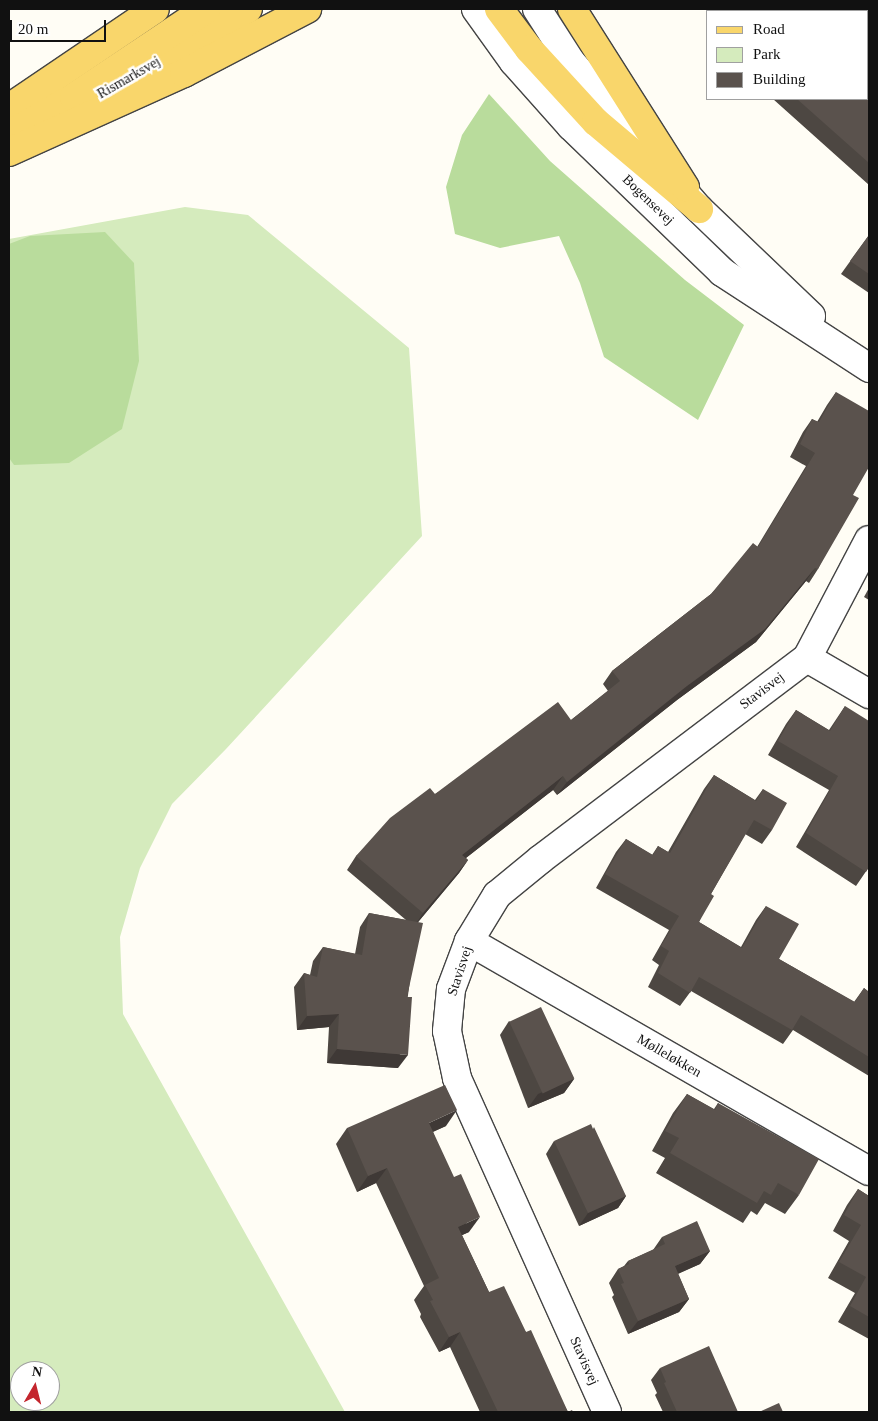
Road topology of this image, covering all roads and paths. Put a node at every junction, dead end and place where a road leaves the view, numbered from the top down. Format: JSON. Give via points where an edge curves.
{"nodes":[{"id":1,"x":155,"y":9,"type":"edge"},
{"id":2,"x":206,"y":9,"type":"edge"},
{"id":3,"x":248,"y":9,"type":"edge"},
{"id":4,"x":307,"y":9,"type":"edge"},
{"id":5,"x":476,"y":9,"type":"edge"},
{"id":6,"x":499,"y":9,"type":"edge"},
{"id":7,"x":537,"y":9,"type":"edge"},
{"id":8,"x":572,"y":9,"type":"edge"},
{"id":9,"x":9,"y":108,"type":"edge"},
{"id":10,"x":9,"y":135,"type":"edge"},
{"id":11,"x":9,"y":144,"type":"edge"},
{"id":12,"x":9,"y":152,"type":"edge"},
{"id":13,"x":699,"y":209,"type":"junction"},
{"id":14,"x":860,"y":362,"type":"edge"},
{"id":15,"x":869,"y":540,"type":"edge"},
{"id":16,"x":807,"y":658,"type":"junction"},
{"id":17,"x":869,"y":694,"type":"edge"},
{"id":18,"x":469,"y":941,"type":"junction"},
{"id":19,"x":869,"y":1171,"type":"edge"},
{"id":20,"x":606,"y":1412,"type":"edge"}],
"edges":[{"from":1,"to":9,"type":"main road"},
{"from":2,"to":10,"type":"main road","via":[[74,97]]},
{"from":3,"to":11,"type":"main road","name":"Rismarksvej","via":[[82,106]]},
{"from":4,"to":12,"type":"main road","via":[[184,73]]},
{"from":5,"to":14,"type":"street","name":"Bogensevej","via":[[514,62],[571,126],[722,272]]},
{"from":6,"to":13,"type":"main road","via":[[529,49],[596,122]]},
{"from":7,"to":13,"type":"street","name":"Bogensevej","via":[[570,62]]},
{"from":8,"to":13,"type":"main road"},
{"from":13,"to":14,"type":"street","name":"Bogensevej"},
{"from":15,"to":16,"type":"street","name":"Stavisvej"},
{"from":16,"to":17,"type":"street"},
{"from":16,"to":18,"type":"street","name":"Stavisvej","via":[[541,859],[497,896]]},
{"from":18,"to":19,"type":"street","name":"Mølleløkken"},
{"from":18,"to":20,"type":"street","name":"Stavisvej","via":[[451,989],[447,1031],[457,1078]]}]}
